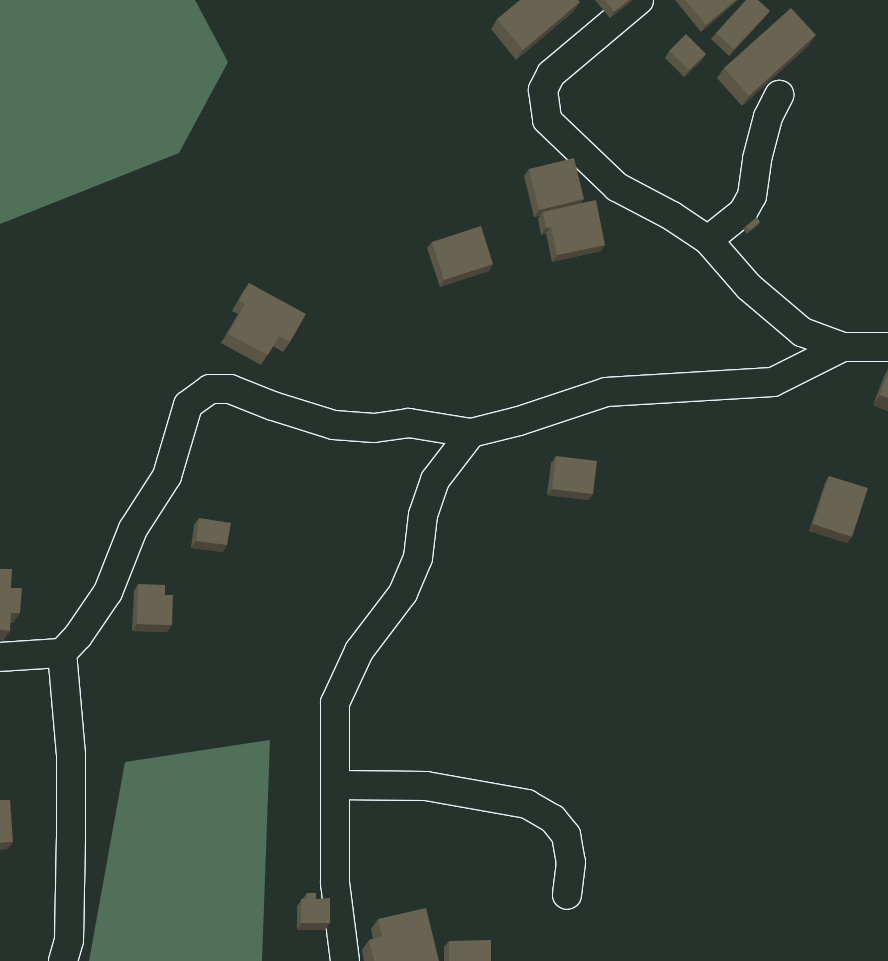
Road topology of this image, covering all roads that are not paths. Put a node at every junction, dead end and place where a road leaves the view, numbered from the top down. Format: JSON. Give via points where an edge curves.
{"nodes":[{"id":1,"x":639,"y":0,"type":"edge"},
{"id":2,"x":779,"y":95,"type":"dead end"},
{"id":3,"x":708,"y":240,"type":"junction"},
{"id":4,"x":888,"y":346,"type":"edge"},
{"id":5,"x":843,"y":347,"type":"junction"},
{"id":6,"x":471,"y":433,"type":"junction"},
{"id":7,"x":62,"y":653,"type":"junction"},
{"id":8,"x":0,"y":657,"type":"edge"},
{"id":9,"x":335,"y":785,"type":"junction"},
{"id":10,"x":567,"y":895,"type":"dead end"},
{"id":11,"x":63,"y":961,"type":"edge"},
{"id":12,"x":345,"y":961,"type":"edge"}],
"edges":[{"from":1,"to":3,"type":"street","via":[[552,74],[542,90],[547,120],[617,187],[672,216]]},
{"from":2,"to":3,"type":"street","via":[[768,117],[752,196],[743,212]]},
{"from":3,"to":5,"type":"street","via":[[750,287],[802,332]]},
{"from":4,"to":5,"type":"street"},
{"from":5,"to":6,"type":"street","via":[[773,382],[606,392]]},
{"from":6,"to":7,"type":"street","via":[[409,423],[374,428],[334,425],[230,389],[210,389],[188,405],[167,476],[132,529],[108,592],[78,636]]},
{"from":6,"to":9,"type":"street","via":[[435,480],[423,515],[418,558],[403,593],[359,651],[335,703]]},
{"from":7,"to":8,"type":"street"},
{"from":7,"to":11,"type":"street","via":[[71,756],[69,940]]},
{"from":9,"to":10,"type":"street","via":[[426,786],[527,804],[553,819],[566,835],[571,862]]},
{"from":9,"to":12,"type":"street","via":[[335,883]]}]}
